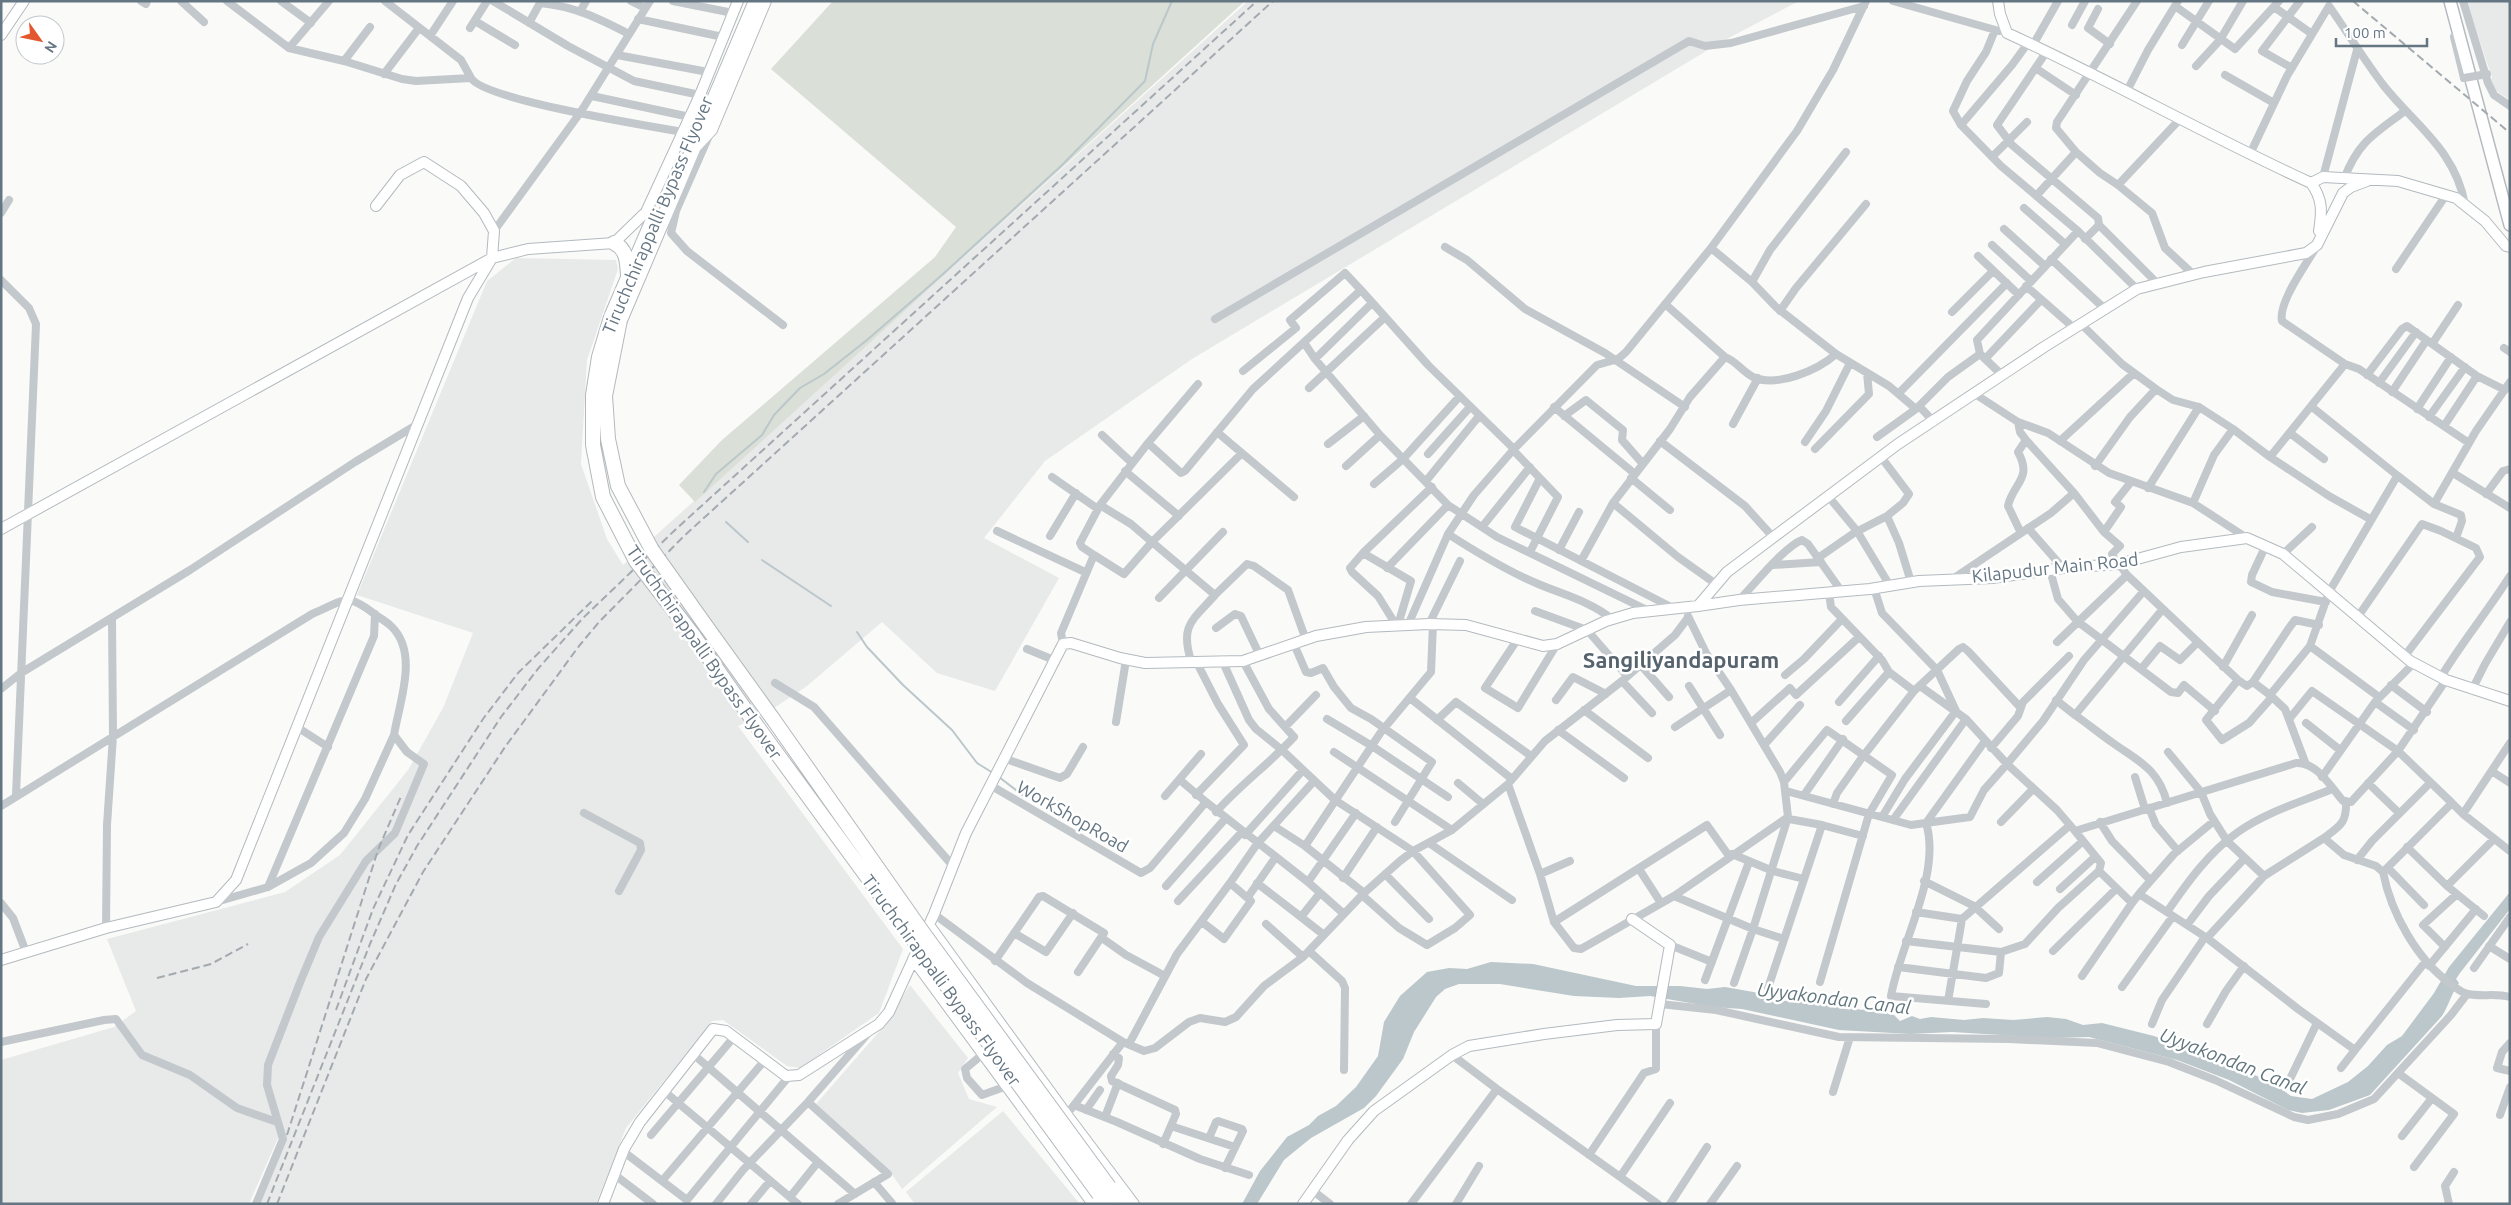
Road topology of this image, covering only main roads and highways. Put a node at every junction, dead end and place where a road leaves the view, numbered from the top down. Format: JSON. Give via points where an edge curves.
{"nodes":[{"id":1,"x":747,"y":1,"type":"edge"},
{"id":2,"x":756,"y":1,"type":"edge"},
{"id":3,"x":2450,"y":1,"type":"edge"},
{"id":4,"x":2456,"y":1,"type":"edge"},
{"id":5,"x":2510,"y":205,"type":"edge"},
{"id":6,"x":2510,"y":225,"type":"edge"},
{"id":7,"x":614,"y":243,"type":"road end"},
{"id":8,"x":628,"y":276,"type":"junction"},
{"id":9,"x":616,"y":318,"type":"junction"},
{"id":10,"x":1102,"y":1197,"type":"edge"},
{"id":11,"x":1127,"y":1202,"type":"edge"}],
"edges":[{"from":1,"to":8,"type":"highway","name":"Tiruchchirappalli Bypass Flyover"},
{"from":2,"to":9,"type":"highway","name":"Tiruchchirappalli Bypass Flyover","via":[[693,150]]},
{"from":3,"to":6,"type":"main road"},
{"from":4,"to":5,"type":"main road"},
{"from":7,"to":8,"type":"highway","via":[[624,252]]},
{"from":8,"to":9,"type":"highway","name":"Tiruchchirappalli Bypass Flyover"},
{"from":9,"to":10,"type":"highway","name":"Tiruchchirappalli Bypass Flyover","bridge":true,"via":[[605,396],[608,439],[618,486],[652,550],[924,934]]},
{"from":10,"to":11,"type":"highway","name":"Tiruchchirappalli Bypass Flyover"}]}
